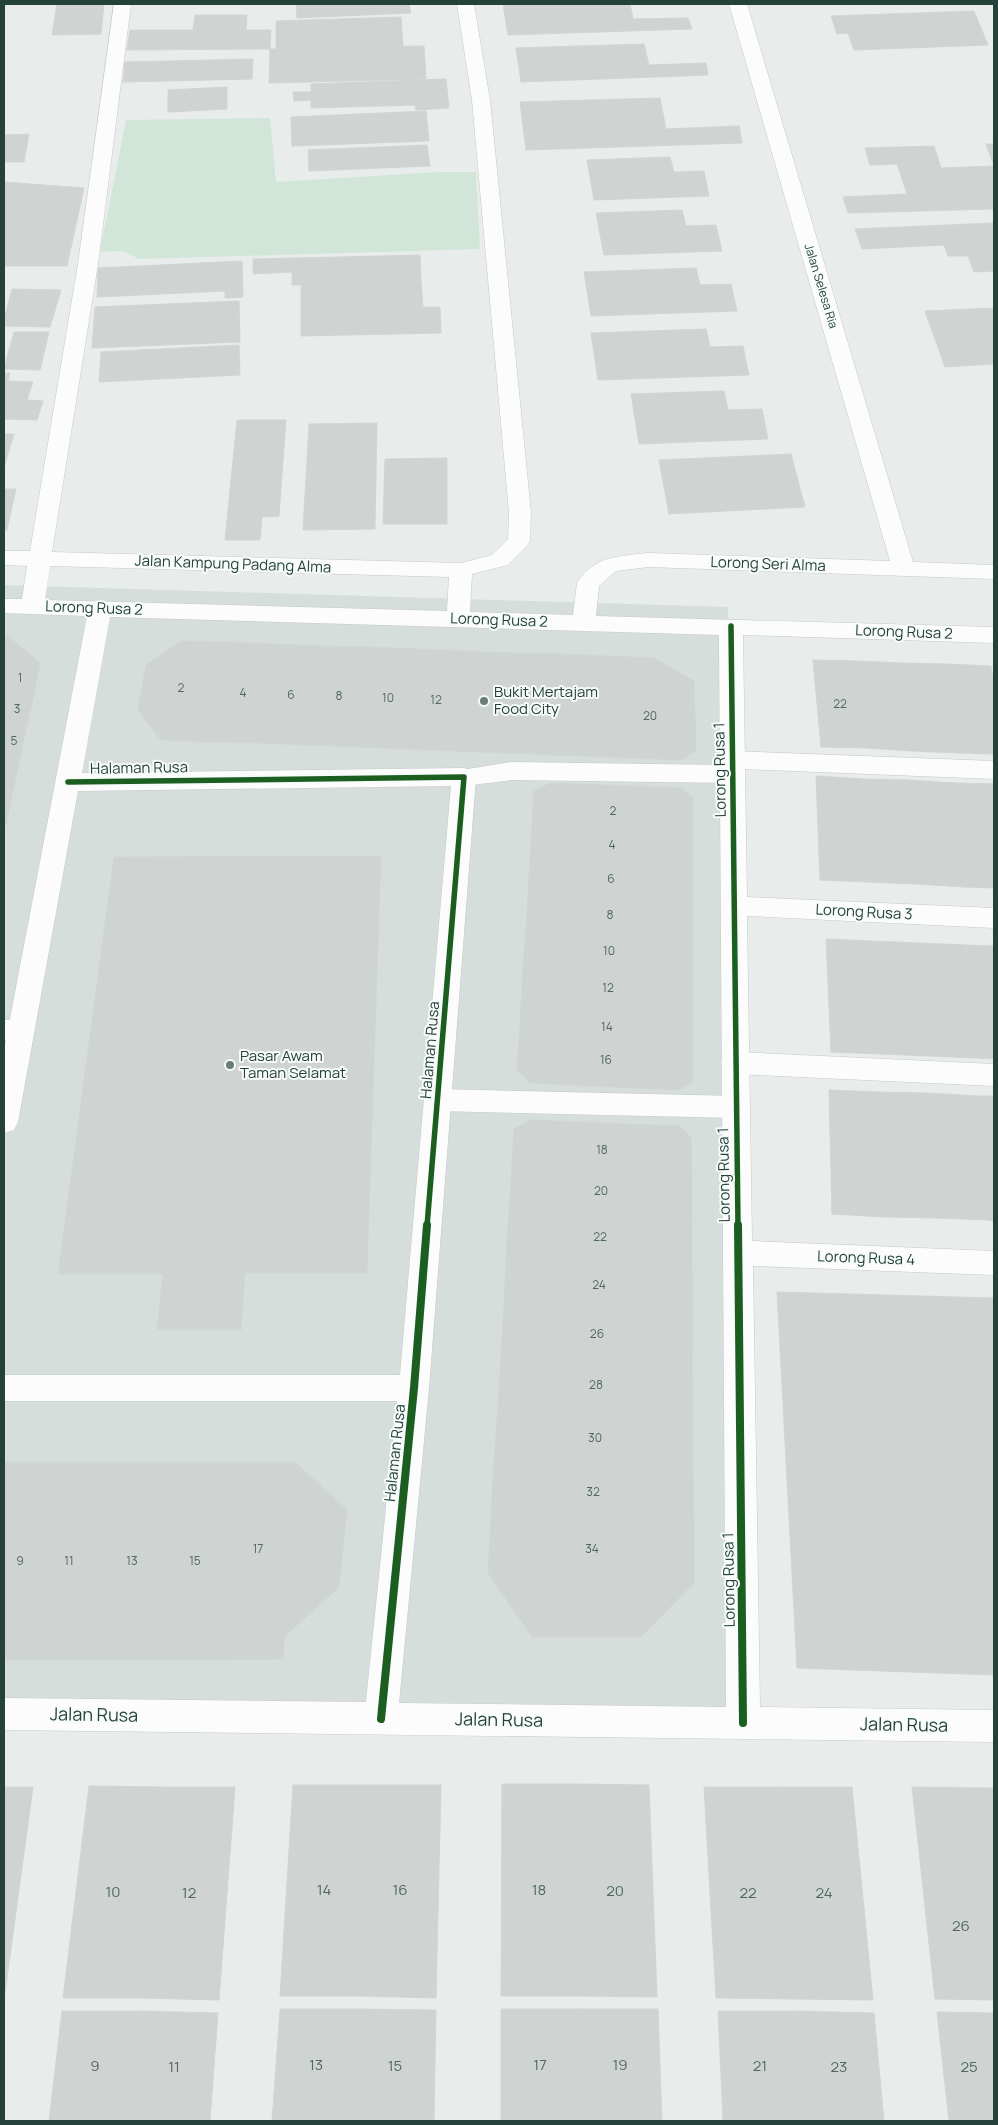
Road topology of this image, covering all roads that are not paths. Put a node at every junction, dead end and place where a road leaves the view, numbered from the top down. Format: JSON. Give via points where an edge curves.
{"nodes":[{"id":1,"x":122,"y":4,"type":"edge"},
{"id":2,"x":466,"y":4,"type":"edge"},
{"id":3,"x":738,"y":4,"type":"edge"},
{"id":4,"x":4,"y":558,"type":"edge"},
{"id":5,"x":40,"y":559,"type":"junction"},
{"id":6,"x":904,"y":569,"type":"junction"},
{"id":7,"x":462,"y":570,"type":"junction"},
{"id":8,"x":994,"y":572,"type":"edge"},
{"id":9,"x":4,"y":606,"type":"edge"},
{"id":10,"x":32,"y":607,"type":"junction"},
{"id":11,"x":100,"y":609,"type":"junction"},
{"id":12,"x":458,"y":618,"type":"junction"},
{"id":13,"x":584,"y":622,"type":"junction"},
{"id":14,"x":731,"y":626,"type":"junction"},
{"id":15,"x":994,"y":635,"type":"edge"},
{"id":16,"x":732,"y":767,"type":"junction"},
{"id":17,"x":994,"y":770,"type":"edge"},
{"id":18,"x":464,"y":777,"type":"junction"},
{"id":19,"x":68,"y":782,"type":"junction"},
{"id":20,"x":734,"y":906,"type":"junction"},
{"id":21,"x":994,"y":918,"type":"edge"},
{"id":22,"x":12,"y":1030,"type":"edge"},
{"id":23,"x":735,"y":1063,"type":"junction"},
{"id":24,"x":994,"y":1076,"type":"edge"},
{"id":25,"x":438,"y":1100,"type":"junction"},
{"id":26,"x":736,"y":1107,"type":"junction"},
{"id":27,"x":4,"y":1122,"type":"edge"},
{"id":28,"x":738,"y":1253,"type":"junction"},
{"id":29,"x":994,"y":1263,"type":"edge"},
{"id":30,"x":4,"y":1388,"type":"edge"},
{"id":31,"x":414,"y":1388,"type":"junction"},
{"id":32,"x":4,"y":1714,"type":"edge"},
{"id":33,"x":381,"y":1719,"type":"junction"},
{"id":34,"x":743,"y":1723,"type":"junction"},
{"id":35,"x":994,"y":1726,"type":"edge"}],
"edges":[{"from":1,"to":5,"type":"street","via":[[88,264]]},
{"from":2,"to":7,"type":"street","name":"Jalan Kampung Padang Alma","via":[[481,100],[520,541],[500,560]]},
{"from":3,"to":6,"type":"street","name":"Jalan Selesa Ria"},
{"from":4,"to":5,"type":"street","name":"Jalan Kampung Padang Alma"},
{"from":5,"to":7,"type":"street","name":"Jalan Kampung Padang Alma"},
{"from":5,"to":10,"type":"street"},
{"from":6,"to":8,"type":"street","name":"Lorong Seri Alma"},
{"from":6,"to":13,"type":"street","name":"Lorong Seri Alma","via":[[648,560],[609,565],[588,583]]},
{"from":7,"to":12,"type":"street"},
{"from":9,"to":10,"type":"street","name":"Lorong Rusa 2"},
{"from":10,"to":11,"type":"street","name":"Lorong Rusa 2"},
{"from":11,"to":12,"type":"street","name":"Lorong Rusa 2"},
{"from":11,"to":19,"type":"street","name":"Halaman Rusa"},
{"from":12,"to":13,"type":"street","name":"Lorong Rusa 2"},
{"from":13,"to":14,"type":"street","name":"Lorong Rusa 2"},
{"from":14,"to":15,"type":"street","name":"Lorong Rusa 2"},
{"from":14,"to":16,"type":"street","name":"Lorong Rusa 1"},
{"from":16,"to":17,"type":"street"},
{"from":16,"to":18,"type":"street","via":[[511,771]]},
{"from":16,"to":20,"type":"street","name":"Lorong Rusa 1"},
{"from":18,"to":19,"type":"street","name":"Halaman Rusa"},
{"from":18,"to":25,"type":"street","name":"Halaman Rusa"},
{"from":19,"to":22,"type":"street","name":"Halaman Rusa"},
{"from":20,"to":21,"type":"street","name":"Lorong Rusa 3"},
{"from":20,"to":23,"type":"street","name":"Lorong Rusa 1"},
{"from":22,"to":27,"type":"street","name":"Halaman Rusa"},
{"from":23,"to":24,"type":"street"},
{"from":23,"to":26,"type":"street","name":"Lorong Rusa 1"},
{"from":25,"to":26,"type":"street"},
{"from":25,"to":31,"type":"street","name":"Halaman Rusa"},
{"from":26,"to":28,"type":"street","name":"Lorong Rusa 1"},
{"from":28,"to":29,"type":"street","name":"Lorong Rusa 4"},
{"from":28,"to":34,"type":"street","name":"Lorong Rusa 1"},
{"from":30,"to":31,"type":"street","name":"Halaman Rusa"},
{"from":31,"to":33,"type":"street","name":"Halaman Rusa"},
{"from":32,"to":33,"type":"street","name":"Jalan Rusa"},
{"from":33,"to":34,"type":"street","name":"Jalan Rusa"},
{"from":34,"to":35,"type":"street","name":"Jalan Rusa"}]}
